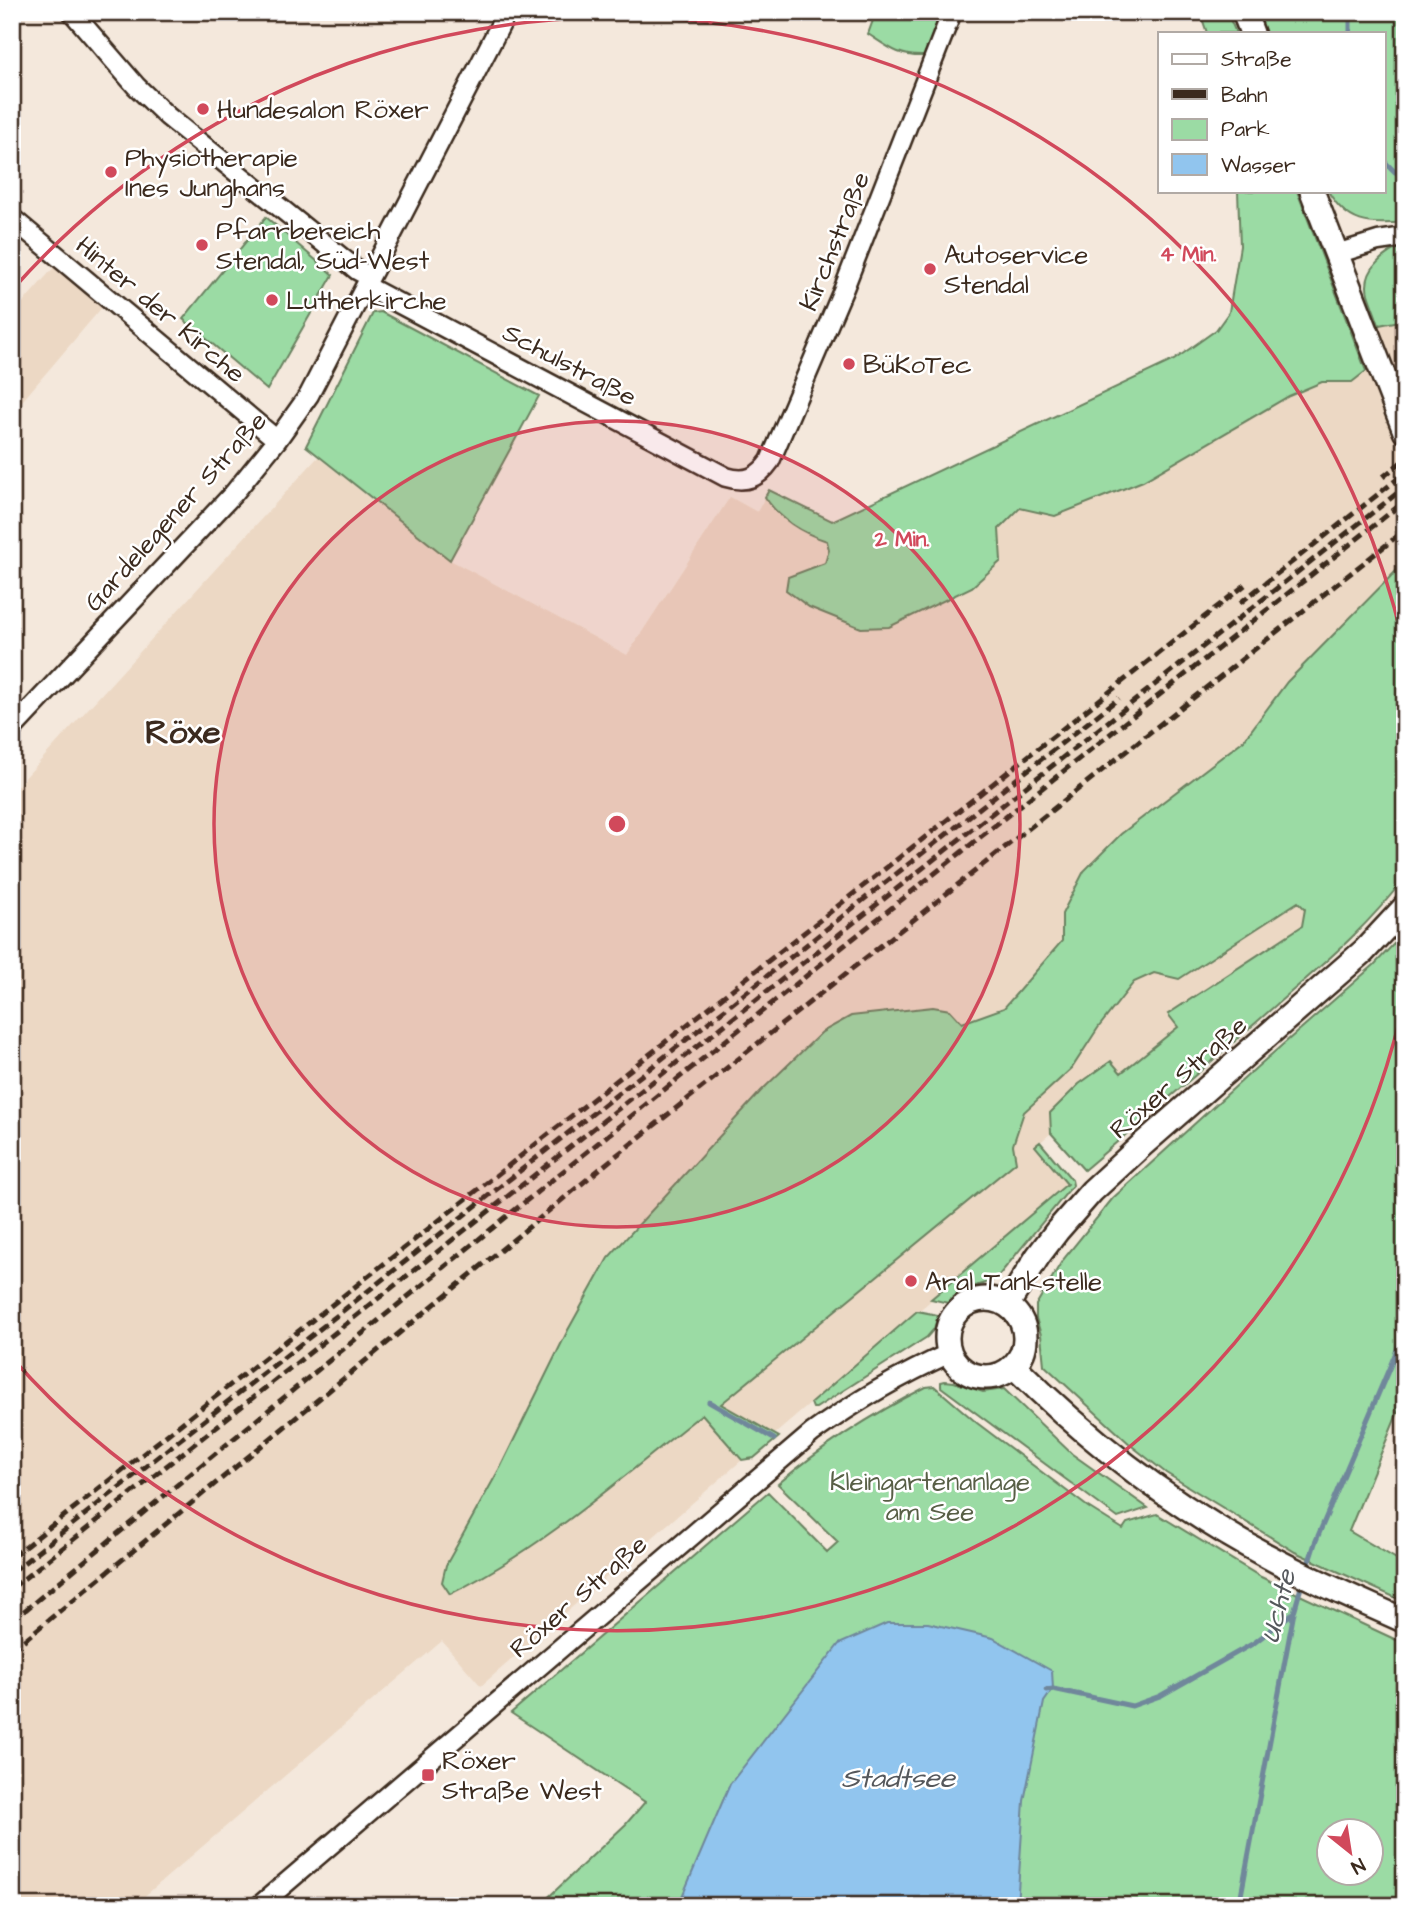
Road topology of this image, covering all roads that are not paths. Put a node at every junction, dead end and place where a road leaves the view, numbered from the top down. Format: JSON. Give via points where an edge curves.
{"nodes":[{"id":1,"x":72,"y":12,"type":"edge"},
{"id":2,"x":507,"y":12,"type":"edge"},
{"id":3,"x":952,"y":12,"type":"edge"},
{"id":4,"x":1244,"y":12,"type":"edge"},
{"id":5,"x":1252,"y":32,"type":"edge"},
{"id":6,"x":1312,"y":192,"type":"edge"},
{"id":7,"x":12,"y":218,"type":"edge"},
{"id":8,"x":1405,"y":237,"type":"edge"},
{"id":9,"x":1336,"y":254,"type":"junction"},
{"id":10,"x":368,"y":281,"type":"junction"},
{"id":11,"x":1405,"y":431,"type":"edge"},
{"id":12,"x":277,"y":440,"type":"junction"},
{"id":13,"x":750,"y":480,"type":"joint"},
{"id":14,"x":12,"y":729,"type":"edge"},
{"id":15,"x":1405,"y":907,"type":"edge"},
{"id":16,"x":1007,"y":1305,"type":"junction"},
{"id":17,"x":950,"y":1353,"type":"junction"},
{"id":18,"x":1014,"y":1366,"type":"junction"},
{"id":19,"x":1405,"y":1620,"type":"edge"},
{"id":20,"x":259,"y":1906,"type":"edge"}],
"edges":[{"from":1,"to":10,"type":"street","name":"Schulstraße","via":[[167,116]]},
{"from":2,"to":10,"type":"street","name":"Gardelegener Straße"},
{"from":3,"to":13,"type":"street","name":"Kirchstraße","via":[[844,288],[770,461]]},
{"from":4,"to":5,"type":"street"},
{"from":6,"to":9,"type":"street"},
{"from":7,"to":12,"type":"street","name":"Hinter der Kirche"},
{"from":8,"to":9,"type":"street"},
{"from":9,"to":11,"type":"street"},
{"from":10,"to":12,"type":"street","name":"Gardelegener Straße","via":[[309,395]]},
{"from":10,"to":13,"type":"street","name":"Schulstraße","via":[[726,477]]},
{"from":12,"to":14,"type":"street","name":"Gardelegener Straße","via":[[234,493]]},
{"from":15,"to":16,"type":"street","name":"Röxer Straße","via":[[1364,951],[1092,1191],[1051,1239]]},
{"from":16,"to":17,"type":"street","via":[[987,1298],[960,1309],[949,1326]]},
{"from":16,"to":18,"type":"street","via":[[1022,1320],[1025,1334],[1022,1354]]},
{"from":17,"to":18,"type":"street","via":[[959,1366],[979,1376],[994,1376]]},
{"from":17,"to":20,"type":"street","name":"Röxer Straße","via":[[881,1387],[812,1433]]},
{"from":18,"to":19,"type":"street","via":[[1071,1421],[1137,1474],[1210,1523],[1294,1570]]}]}
